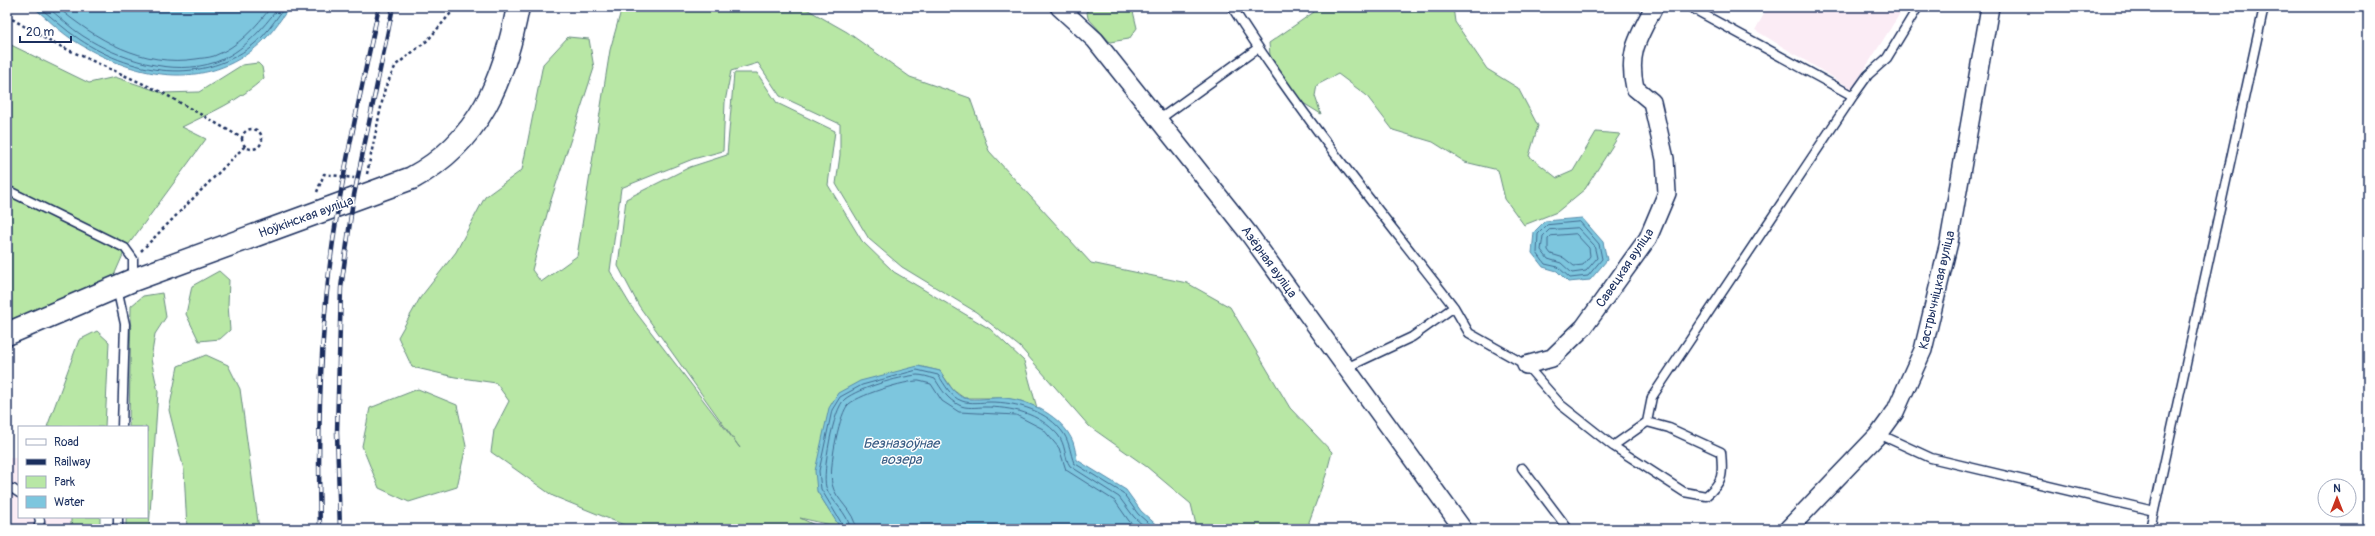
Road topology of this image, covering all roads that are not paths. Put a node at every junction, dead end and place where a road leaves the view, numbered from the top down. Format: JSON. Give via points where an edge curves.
{"nodes":[{"id":1,"x":518,"y":7,"type":"edge"},
{"id":2,"x":1059,"y":7,"type":"edge"},
{"id":3,"x":1232,"y":7,"type":"edge"},
{"id":4,"x":1654,"y":7,"type":"edge"},
{"id":5,"x":1690,"y":7,"type":"edge"},
{"id":6,"x":1918,"y":7,"type":"edge"},
{"id":7,"x":1990,"y":7,"type":"edge"},
{"id":8,"x":2264,"y":7,"type":"edge"},
{"id":9,"x":1258,"y":48,"type":"junction"},
{"id":10,"x":1853,"y":96,"type":"junction"},
{"id":11,"x":1157,"y":121,"type":"junction"},
{"id":12,"x":7,"y":190,"type":"edge"},
{"id":13,"x":125,"y":284,"type":"junction"},
{"id":14,"x":1454,"y":307,"type":"junction"},
{"id":15,"x":7,"y":334,"type":"edge"},
{"id":16,"x":1526,"y":365,"type":"junction"},
{"id":17,"x":1346,"y":368,"type":"junction"},
{"id":18,"x":1647,"y":422,"type":"junction"},
{"id":19,"x":122,"y":426,"type":"edge"},
{"id":20,"x":1879,"y":434,"type":"junction"},
{"id":21,"x":1613,"y":446,"type":"junction"},
{"id":22,"x":1522,"y":468,"type":"dead end"},
{"id":23,"x":7,"y":489,"type":"edge"},
{"id":24,"x":18,"y":492,"type":"edge"},
{"id":25,"x":2154,"y":511,"type":"junction"},
{"id":26,"x":39,"y":518,"type":"edge"},
{"id":27,"x":118,"y":518,"type":"edge"},
{"id":28,"x":38,"y":529,"type":"edge"},
{"id":29,"x":118,"y":529,"type":"edge"},
{"id":30,"x":1463,"y":529,"type":"edge"},
{"id":31,"x":1568,"y":529,"type":"edge"},
{"id":32,"x":1788,"y":529,"type":"edge"},
{"id":33,"x":2150,"y":529,"type":"edge"}],
"edges":[{"from":1,"to":13,"type":"main road","name":"Ноўкінская вуліца","via":[[497,82],[486,104],[474,126],[455,148],[433,166],[404,180]]},
{"from":2,"to":11,"type":"street","name":"Азёрная вуліца","via":[[1095,40]]},
{"from":3,"to":9,"type":"lane"},
{"from":4,"to":16,"type":"street","name":"Савецкая вуліца","via":[[1637,39],[1630,68],[1635,88],[1652,102],[1665,160],[1667,193],[1648,238],[1584,327],[1552,358]]},
{"from":5,"to":10,"type":"lane"},
{"from":6,"to":10,"type":"lane","via":[[1887,58],[1868,75]]},
{"from":7,"to":20,"type":"street","name":"Кастрычніцкая вуліца","via":[[1949,242],[1923,350],[1895,412]]},
{"from":8,"to":25,"type":"lane"},
{"from":9,"to":11,"type":"lane"},
{"from":9,"to":14,"type":"lane","via":[[1330,147]]},
{"from":10,"to":18,"type":"lane","via":[[1652,396]]},
{"from":11,"to":17,"type":"street","name":"Азёрная вуліца","via":[[1249,234]]},
{"from":12,"to":13,"type":"lane","via":[[126,248],[133,259]]},
{"from":13,"to":15,"type":"main road","name":"Ноўкінская вуліца"},
{"from":13,"to":19,"type":"lane"},
{"from":14,"to":16,"type":"lane","via":[[1469,333]]},
{"from":14,"to":17,"type":"lane","via":[[1412,338]]},
{"from":16,"to":21,"type":"lane","via":[[1561,405]]},
{"from":17,"to":30,"type":"street","name":"Азёрная вуліца"},
{"from":18,"to":21,"type":"lane"},
{"from":18,"to":21,"type":"lane","via":[[1669,428],[1721,452],[1723,472],[1718,486],[1706,496],[1684,492]]},
{"from":20,"to":25,"type":"lane","via":[[1931,458]]},
{"from":20,"to":32,"type":"street","name":"Кастрычніцкая вуліца"},
{"from":22,"to":31,"type":"lane"},
{"from":23,"to":24,"type":"lane"},
{"from":25,"to":33,"type":"lane"},
{"from":26,"to":28,"type":"lane"},
{"from":27,"to":29,"type":"lane"}]}
